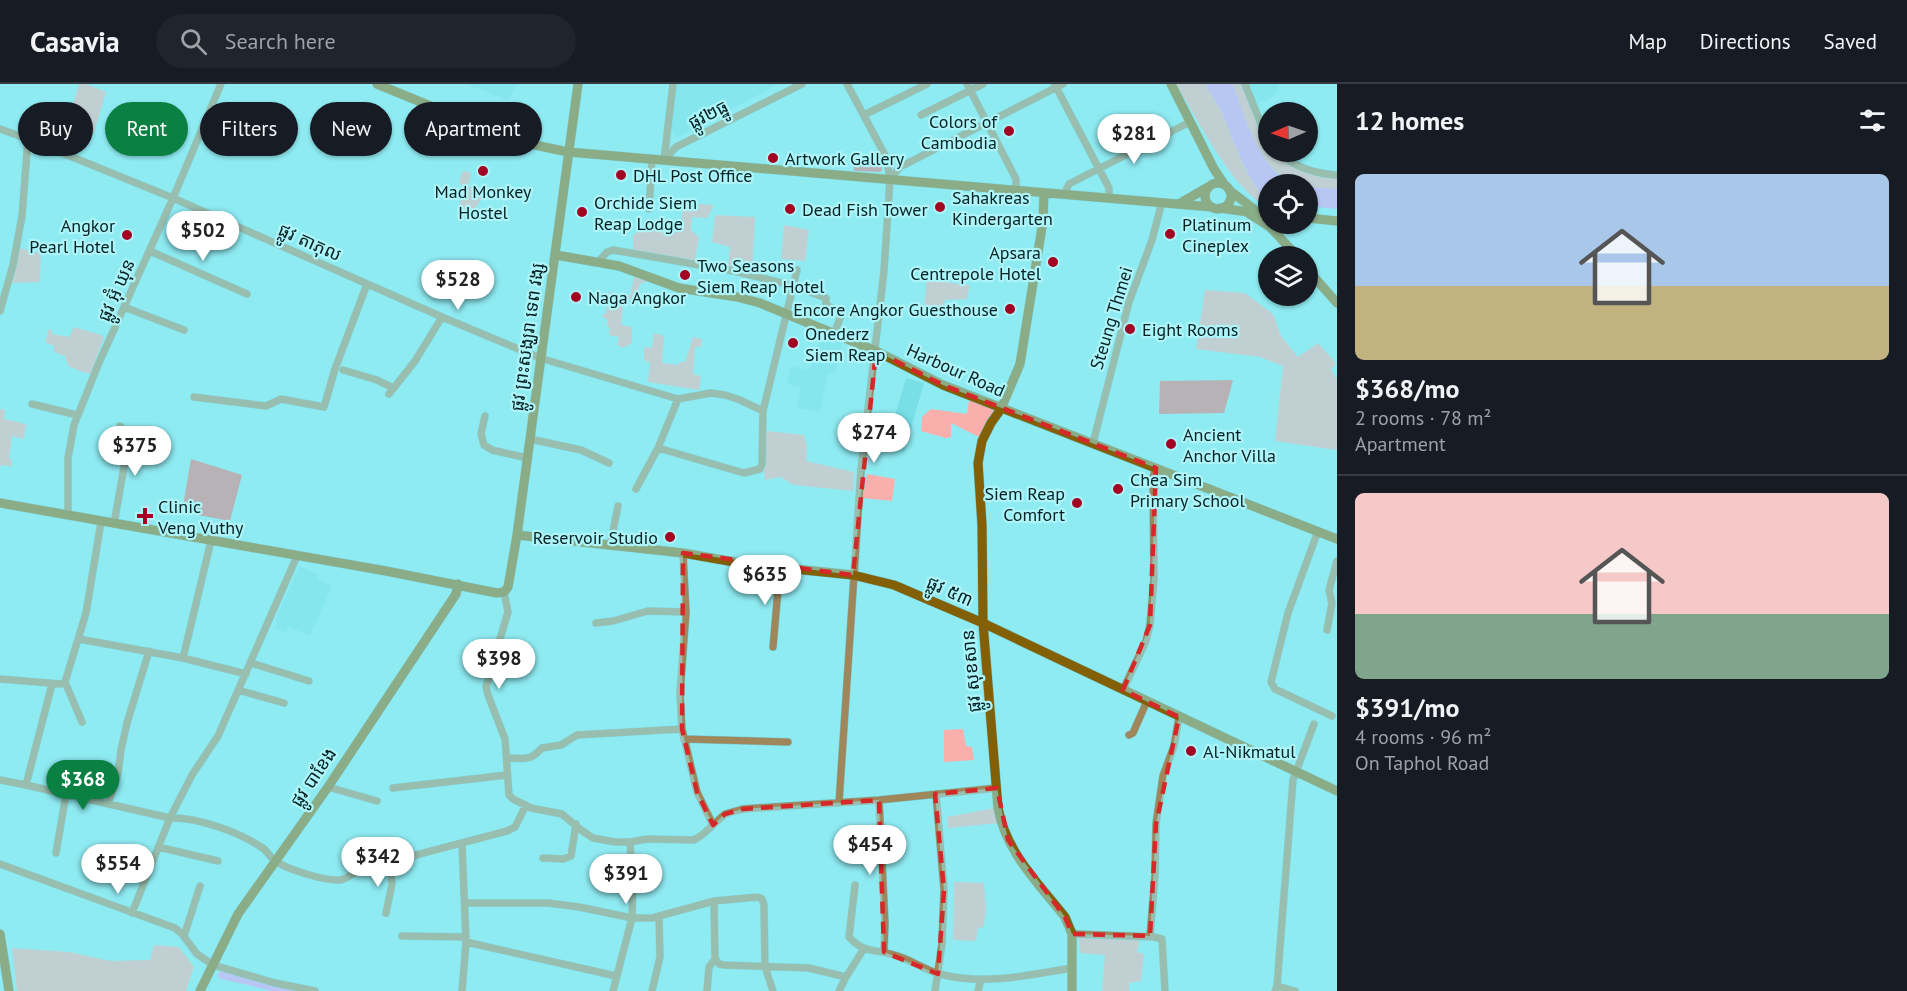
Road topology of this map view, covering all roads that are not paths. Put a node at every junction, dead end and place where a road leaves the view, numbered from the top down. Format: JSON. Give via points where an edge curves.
{"nodes":[{"id":1,"x":221,"y":84,"type":"edge"},
{"id":2,"x":377,"y":84,"type":"edge"},
{"id":3,"x":578,"y":84,"type":"edge"},
{"id":4,"x":673,"y":84,"type":"edge"},
{"id":5,"x":802,"y":84,"type":"edge"},
{"id":6,"x":847,"y":84,"type":"edge"},
{"id":7,"x":927,"y":84,"type":"edge"},
{"id":8,"x":983,"y":84,"type":"edge"},
{"id":9,"x":1171,"y":84,"type":"edge"},
{"id":10,"x":1245,"y":84,"type":"edge"},
{"id":11,"x":1058,"y":85,"type":"edge"},
{"id":12,"x":968,"y":87,"type":"edge"},
{"id":13,"x":864,"y":115,"type":"junction"},
{"id":14,"x":921,"y":115,"type":"dead end"},
{"id":15,"x":1258,"y":116,"type":"edge"},
{"id":16,"x":986,"y":122,"type":"junction"},
{"id":17,"x":1190,"y":122,"type":"junction"},
{"id":18,"x":0,"y":129,"type":"edge"},
{"id":19,"x":18,"y":135,"type":"edge"},
{"id":20,"x":666,"y":137,"type":"junction"},
{"id":21,"x":676,"y":147,"type":"junction"},
{"id":22,"x":568,"y":152,"type":"junction"},
{"id":23,"x":27,"y":156,"type":"edge"},
{"id":24,"x":70,"y":156,"type":"edge"},
{"id":25,"x":652,"y":159,"type":"junction"},
{"id":26,"x":664,"y":160,"type":"junction"},
{"id":27,"x":1294,"y":162,"type":"edge"},
{"id":28,"x":1099,"y":168,"type":"junction"},
{"id":29,"x":1214,"y":169,"type":"junction"},
{"id":30,"x":1337,"y":175,"type":"edge"},
{"id":31,"x":890,"y":179,"type":"junction"},
{"id":32,"x":1209,"y":186,"type":"junction"},
{"id":33,"x":1227,"y":187,"type":"junction"},
{"id":34,"x":1016,"y":190,"type":"junction"},
{"id":35,"x":1044,"y":193,"type":"junction"},
{"id":36,"x":1064,"y":194,"type":"junction"},
{"id":37,"x":173,"y":198,"type":"junction"},
{"id":38,"x":1109,"y":198,"type":"junction"},
{"id":39,"x":1161,"y":202,"type":"junction"},
{"id":40,"x":1179,"y":204,"type":"junction"},
{"id":41,"x":1216,"y":208,"type":"junction"},
{"id":42,"x":649,"y":209,"type":"dead end"},
{"id":43,"x":1258,"y":210,"type":"edge"},
{"id":44,"x":1248,"y":213,"type":"junction"},
{"id":45,"x":1258,"y":214,"type":"edge"},
{"id":46,"x":1258,"y":219,"type":"edge"},
{"id":47,"x":1318,"y":220,"type":"edge"},
{"id":48,"x":1337,"y":221,"type":"edge"},
{"id":49,"x":1279,"y":234,"type":"edge"},
{"id":50,"x":1289,"y":246,"type":"edge"},
{"id":51,"x":150,"y":251,"type":"junction"},
{"id":52,"x":556,"y":255,"type":"junction"},
{"id":53,"x":598,"y":262,"type":"junction"},
{"id":54,"x":797,"y":270,"type":"dead end"},
{"id":55,"x":1318,"y":281,"type":"edge"},
{"id":56,"x":367,"y":284,"type":"junction"},
{"id":57,"x":794,"y":286,"type":"junction"},
{"id":58,"x":247,"y":294,"type":"dead end"},
{"id":59,"x":1337,"y":303,"type":"edge"},
{"id":60,"x":124,"y":307,"type":"junction"},
{"id":61,"x":0,"y":311,"type":"edge"},
{"id":62,"x":787,"y":314,"type":"junction"},
{"id":63,"x":442,"y":318,"type":"junction"},
{"id":64,"x":184,"y":330,"type":"dead end"},
{"id":65,"x":834,"y":334,"type":"junction"},
{"id":66,"x":876,"y":351,"type":"junction"},
{"id":67,"x":540,"y":358,"type":"junction"},
{"id":68,"x":343,"y":370,"type":"dead end"},
{"id":69,"x":194,"y":397,"type":"dead end"},
{"id":70,"x":678,"y":399,"type":"junction"},
{"id":71,"x":32,"y":404,"type":"dead end"},
{"id":72,"x":1002,"y":409,"type":"junction"},
{"id":73,"x":763,"y":411,"type":"junction"},
{"id":74,"x":77,"y":415,"type":"junction"},
{"id":75,"x":485,"y":416,"type":"dead end"},
{"id":76,"x":120,"y":426,"type":"dead end"},
{"id":77,"x":530,"y":439,"type":"junction"},
{"id":78,"x":1093,"y":443,"type":"junction"},
{"id":79,"x":658,"y":448,"type":"junction"},
{"id":80,"x":527,"y":458,"type":"junction"},
{"id":81,"x":609,"y":463,"type":"dead end"},
{"id":82,"x":1156,"y":468,"type":"junction"},
{"id":83,"x":636,"y":489,"type":"dead end"},
{"id":84,"x":0,"y":503,"type":"edge"},
{"id":85,"x":618,"y":506,"type":"dead end"},
{"id":86,"x":68,"y":515,"type":"junction"},
{"id":87,"x":101,"y":522,"type":"junction"},
{"id":88,"x":114,"y":524,"type":"junction"},
{"id":89,"x":1318,"y":531,"type":"junction"},
{"id":90,"x":517,"y":535,"type":"junction"},
{"id":91,"x":1337,"y":538,"type":"edge"},
{"id":92,"x":211,"y":542,"type":"junction"},
{"id":93,"x":610,"y":546,"type":"junction"},
{"id":94,"x":683,"y":553,"type":"junction"},
{"id":95,"x":297,"y":556,"type":"junction"},
{"id":96,"x":1337,"y":561,"type":"edge"},
{"id":97,"x":780,"y":567,"type":"junction"},
{"id":98,"x":852,"y":575,"type":"junction"},
{"id":99,"x":458,"y":584,"type":"junction"},
{"id":100,"x":504,"y":592,"type":"junction"},
{"id":101,"x":686,"y":612,"type":"junction"},
{"id":102,"x":596,"y":623,"type":"dead end"},
{"id":103,"x":983,"y":623,"type":"junction"},
{"id":104,"x":1328,"y":630,"type":"dead end"},
{"id":105,"x":79,"y":639,"type":"junction"},
{"id":106,"x":772,"y":647,"type":"dead end"},
{"id":107,"x":148,"y":651,"type":"junction"},
{"id":108,"x":183,"y":657,"type":"junction"},
{"id":109,"x":251,"y":663,"type":"junction"},
{"id":110,"x":246,"y":674,"type":"junction"},
{"id":111,"x":0,"y":679,"type":"edge"},
{"id":112,"x":309,"y":681,"type":"dead end"},
{"id":113,"x":65,"y":682,"type":"junction"},
{"id":114,"x":52,"y":684,"type":"junction"},
{"id":115,"x":238,"y":690,"type":"junction"},
{"id":116,"x":1123,"y":690,"type":"junction"},
{"id":117,"x":1146,"y":701,"type":"junction"},
{"id":118,"x":284,"y":703,"type":"dead end"},
{"id":119,"x":1332,"y":716,"type":"dead end"},
{"id":120,"x":1179,"y":717,"type":"junction"},
{"id":121,"x":82,"y":722,"type":"dead end"},
{"id":122,"x":1314,"y":724,"type":"dead end"},
{"id":123,"x":682,"y":729,"type":"junction"},
{"id":124,"x":1129,"y":735,"type":"dead end"},
{"id":125,"x":684,"y":739,"type":"junction"},
{"id":126,"x":788,"y":742,"type":"dead end"},
{"id":127,"x":507,"y":758,"type":"junction"},
{"id":128,"x":1298,"y":770,"type":"junction"},
{"id":129,"x":507,"y":775,"type":"junction"},
{"id":130,"x":0,"y":780,"type":"edge"},
{"id":131,"x":26,"y":784,"type":"junction"},
{"id":132,"x":328,"y":787,"type":"junction"},
{"id":133,"x":393,"y":788,"type":"dead end"},
{"id":134,"x":997,"y":788,"type":"junction"},
{"id":135,"x":1337,"y":791,"type":"edge"},
{"id":136,"x":66,"y":794,"type":"junction"},
{"id":137,"x":936,"y":794,"type":"junction"},
{"id":138,"x":879,"y":800,"type":"junction"},
{"id":139,"x":377,"y":801,"type":"dead end"},
{"id":140,"x":839,"y":803,"type":"junction"},
{"id":141,"x":108,"y":804,"type":"junction"},
{"id":142,"x":526,"y":805,"type":"junction"},
{"id":143,"x":170,"y":818,"type":"junction"},
{"id":144,"x":576,"y":824,"type":"junction"},
{"id":145,"x":713,"y":825,"type":"junction"},
{"id":146,"x":630,"y":842,"type":"junction"},
{"id":147,"x":462,"y":843,"type":"junction"},
{"id":148,"x":158,"y":847,"type":"junction"},
{"id":149,"x":56,"y":852,"type":"dead end"},
{"id":150,"x":543,"y":858,"type":"dead end"},
{"id":151,"x":218,"y":861,"type":"dead end"},
{"id":152,"x":275,"y":861,"type":"junction"},
{"id":153,"x":390,"y":863,"type":"junction"},
{"id":154,"x":0,"y":864,"type":"edge"},
{"id":155,"x":855,"y":885,"type":"dead end"},
{"id":156,"x":201,"y":886,"type":"dead end"},
{"id":157,"x":714,"y":901,"type":"junction"},
{"id":158,"x":465,"y":903,"type":"junction"},
{"id":159,"x":132,"y":913,"type":"junction"},
{"id":160,"x":386,"y":913,"type":"dead end"},
{"id":161,"x":659,"y":917,"type":"junction"},
{"id":162,"x":632,"y":918,"type":"junction"},
{"id":163,"x":0,"y":934,"type":"edge"},
{"id":164,"x":1072,"y":934,"type":"junction"},
{"id":165,"x":184,"y":936,"type":"junction"},
{"id":166,"x":402,"y":936,"type":"dead end"},
{"id":167,"x":1150,"y":936,"type":"junction"},
{"id":168,"x":466,"y":939,"type":"junction"},
{"id":169,"x":864,"y":950,"type":"junction"},
{"id":170,"x":884,"y":952,"type":"junction"},
{"id":171,"x":715,"y":959,"type":"junction"},
{"id":172,"x":213,"y":965,"type":"junction"},
{"id":173,"x":765,"y":967,"type":"junction"},
{"id":174,"x":1072,"y":968,"type":"junction"},
{"id":175,"x":938,"y":974,"type":"junction"},
{"id":176,"x":616,"y":976,"type":"junction"},
{"id":177,"x":846,"y":977,"type":"junction"},
{"id":178,"x":981,"y":979,"type":"junction"},
{"id":179,"x":1276,"y":988,"type":"edge"},
{"id":180,"x":9,"y":991,"type":"edge"},
{"id":181,"x":200,"y":991,"type":"edge"},
{"id":182,"x":315,"y":991,"type":"edge"},
{"id":183,"x":462,"y":991,"type":"edge"},
{"id":184,"x":613,"y":991,"type":"edge"},
{"id":185,"x":652,"y":991,"type":"edge"},
{"id":186,"x":707,"y":991,"type":"edge"},
{"id":187,"x":773,"y":991,"type":"edge"},
{"id":188,"x":839,"y":991,"type":"edge"},
{"id":189,"x":935,"y":991,"type":"edge"},
{"id":190,"x":978,"y":991,"type":"edge"},
{"id":191,"x":1071,"y":991,"type":"edge"},
{"id":192,"x":1165,"y":991,"type":"edge"},
{"id":193,"x":1295,"y":991,"type":"edge"}],
"edges":[{"from":1,"to":37,"type":"street","name":"ផ្លូវ អ៊ុំ ឃុន"},
{"from":2,"to":22,"type":"street","via":[[516,141]]},
{"from":3,"to":22,"type":"street","name":"ផ្លូវ ព្រះសង្ឃរា ទេព វង្ស"},
{"from":4,"to":20,"type":"street"},
{"from":5,"to":21,"type":"street","name":"ផ្លូវ២ធ្នូ"},
{"from":6,"to":13,"type":"street"},
{"from":7,"to":13,"type":"street"},
{"from":8,"to":12,"type":"street"},
{"from":9,"to":17,"type":"street"},
{"from":10,"to":15,"type":"street"},
{"from":11,"to":16,"type":"street"},
{"from":11,"to":28,"type":"street"},
{"from":12,"to":14,"type":"street"},
{"from":12,"to":16,"type":"street"},
{"from":13,"to":31,"type":"street","via":[[886,157]]},
{"from":16,"to":31,"type":"street","via":[[900,166]]},
{"from":16,"to":34,"type":"street","via":[[1016,179]]},
{"from":17,"to":28,"type":"street"},
{"from":17,"to":29,"type":"street"},
{"from":18,"to":19,"type":"street","name":"ផ្លូវ តាភុល"},
{"from":20,"to":21,"type":"street"},
{"from":20,"to":26,"type":"street"},
{"from":21,"to":26,"type":"street","name":"ផ្លូវ២ធ្នូ"},
{"from":22,"to":25,"type":"street"},
{"from":22,"to":52,"type":"street","name":"ផ្លូវ ព្រះសង្ឃរា ទេព វង្ស"},
{"from":23,"to":61,"type":"street","via":[[22,216]]},
{"from":24,"to":37,"type":"street","name":"ផ្លូវ តាភុល"},
{"from":25,"to":26,"type":"street"},
{"from":25,"to":42,"type":"street"},
{"from":26,"to":31,"type":"street"},
{"from":27,"to":30,"type":"street"},
{"from":28,"to":36,"type":"street","via":[[1069,184]]},
{"from":28,"to":38,"type":"street","via":[[1109,188]]},
{"from":29,"to":32,"type":"street"},
{"from":29,"to":33,"type":"street"},
{"from":31,"to":34,"type":"street"},
{"from":31,"to":66,"type":"street"},
{"from":32,"to":33,"type":"street","via":[[1217,183]]},
{"from":32,"to":40,"type":"street"},
{"from":32,"to":41,"type":"street","via":[[1206,200]]},
{"from":33,"to":41,"type":"street","via":[[1229,202]]},
{"from":33,"to":43,"type":"street"},
{"from":34,"to":35,"type":"street"},
{"from":35,"to":36,"type":"street"},
{"from":35,"to":72,"type":"street","name":"ផ្លូវ សុខសាន","via":[[1020,364]]},
{"from":36,"to":38,"type":"street"},
{"from":37,"to":51,"type":"street","name":"ផ្លូវ អ៊ុំ ឃុន"},
{"from":37,"to":56,"type":"street","name":"ផ្លូវ តាភុល"},
{"from":38,"to":39,"type":"street"},
{"from":39,"to":40,"type":"street"},
{"from":39,"to":78,"type":"street","name":"Steung Thmei","via":[[1152,240],[1129,302]]},
{"from":40,"to":41,"type":"street"},
{"from":41,"to":44,"type":"street"},
{"from":44,"to":45,"type":"street"},
{"from":44,"to":46,"type":"street"},
{"from":47,"to":48,"type":"street"},
{"from":49,"to":50,"type":"street"},
{"from":51,"to":58,"type":"street"},
{"from":51,"to":60,"type":"street","name":"ផ្លូវ អ៊ុំ ឃុន"},
{"from":52,"to":53,"type":"street","name":"Harbour Road"},
{"from":52,"to":67,"type":"street","name":"ផ្លូវ ព្រះសង្ឃរា ទេព វង្ស"},
{"from":53,"to":57,"type":"street","via":[[613,250],[734,271]]},
{"from":53,"to":62,"type":"street","name":"Harbour Road","via":[[679,288],[750,300]]},
{"from":54,"to":57,"type":"street"},
{"from":55,"to":59,"type":"street"},
{"from":56,"to":63,"type":"street","name":"ផ្លូវ តាភុល"},
{"from":56,"to":69,"type":"street","via":[[325,406],[281,399],[263,406]]},
{"from":57,"to":62,"type":"street"},
{"from":57,"to":65,"type":"street","via":[[826,298],[826,305],[842,313]]},
{"from":60,"to":64,"type":"street"},
{"from":60,"to":74,"type":"street","name":"ផ្លូវ អ៊ុំ ឃុន"},
{"from":62,"to":65,"type":"street","name":"Harbour Road"},
{"from":62,"to":73,"type":"street"},
{"from":63,"to":67,"type":"street","name":"ផ្លូវ តាភុល"},
{"from":63,"to":68,"type":"street","via":[[391,391]]},
{"from":65,"to":66,"type":"street","name":"Harbour Road"},
{"from":66,"to":72,"type":"street","name":"Harbour Road","via":[[928,379]]},
{"from":66,"to":98,"type":"street"},
{"from":67,"to":70,"type":"street","name":"ផ្លូវ តាភុល"},
{"from":67,"to":77,"type":"street","name":"ផ្លូវ ព្រះសង្ឃរា ទេព វង្ស"},
{"from":70,"to":73,"type":"street","via":[[711,393],[741,400]]},
{"from":70,"to":79,"type":"street"},
{"from":71,"to":74,"type":"street"},
{"from":72,"to":78,"type":"street","name":"Harbour Road"},
{"from":72,"to":103,"type":"street","name":"ផ្លូវ សុខសាន","via":[[982,441],[978,463]]},
{"from":73,"to":79,"type":"street","via":[[762,464],[757,471],[744,473]]},
{"from":74,"to":86,"type":"street","name":"ផ្លូវ អ៊ុំ ឃុន","via":[[69,445]]},
{"from":75,"to":80,"type":"street","via":[[481,434],[484,445]]},
{"from":76,"to":88,"type":"street","via":[[118,443],[125,461]]},
{"from":77,"to":80,"type":"street","name":"ផ្លូវ ព្រះសង្ឃរា ទេព វង្ស"},
{"from":77,"to":81,"type":"street","via":[[581,450]]},
{"from":78,"to":82,"type":"street","name":"Harbour Road"},
{"from":79,"to":83,"type":"street"},
{"from":80,"to":90,"type":"street","name":"ផ្លូវ ព្រះសង្ឃរា ទេព វង្ស"},
{"from":82,"to":89,"type":"street","name":"Harbour Road"},
{"from":82,"to":116,"type":"street","via":[[1150,625]]},
{"from":84,"to":86,"type":"street"},
{"from":85,"to":93,"type":"street"},
{"from":86,"to":87,"type":"street"},
{"from":87,"to":88,"type":"street"},
{"from":87,"to":105,"type":"street"},
{"from":88,"to":92,"type":"street"},
{"from":89,"to":91,"type":"street","name":"Harbour Road"},
{"from":89,"to":119,"type":"street","via":[[1288,613],[1271,679],[1275,689]]},
{"from":90,"to":93,"type":"street","name":"ផ្លូវ ៥៣"},
{"from":90,"to":100,"type":"street","name":"ផ្លូវ ព្រះសង្ឃរា ទេព វង្ស"},
{"from":92,"to":95,"type":"street"},
{"from":92,"to":108,"type":"street"},
{"from":93,"to":94,"type":"street","name":"ផ្លូវ ៥៣"},
{"from":94,"to":97,"type":"street","name":"ផ្លូវ ៥៣"},
{"from":94,"to":101,"type":"street"},
{"from":95,"to":99,"type":"street"},
{"from":95,"to":109,"type":"street"},
{"from":96,"to":104,"type":"street","via":[[1329,590]]},
{"from":97,"to":98,"type":"street","name":"ផ្លូវ ៥៣"},
{"from":97,"to":106,"type":"street"},
{"from":98,"to":103,"type":"street","name":"ផ្លូវ ៥៣","via":[[894,585]]},
{"from":98,"to":140,"type":"street"},
{"from":99,"to":100,"type":"street"},
{"from":99,"to":132,"type":"street","name":"ផ្លូវ បាខែង","via":[[456,594]]},
{"from":100,"to":127,"type":"street","via":[[508,612],[486,687],[504,734]]},
{"from":101,"to":102,"type":"street","via":[[648,611]]},
{"from":101,"to":123,"type":"street","via":[[680,694]]},
{"from":103,"to":116,"type":"street","name":"ផ្លូវ ៥៣"},
{"from":103,"to":134,"type":"street","name":"ផ្លូវ សុខសាន"},
{"from":105,"to":107,"type":"street"},
{"from":105,"to":113,"type":"street"},
{"from":107,"to":108,"type":"street"},
{"from":107,"to":141,"type":"street"},
{"from":108,"to":110,"type":"street"},
{"from":109,"to":110,"type":"street"},
{"from":109,"to":112,"type":"street"},
{"from":110,"to":115,"type":"street"},
{"from":111,"to":114,"type":"street"},
{"from":113,"to":114,"type":"street"},
{"from":113,"to":121,"type":"street"},
{"from":114,"to":131,"type":"street"},
{"from":115,"to":118,"type":"street"},
{"from":115,"to":143,"type":"street","via":[[218,736]]},
{"from":116,"to":117,"type":"street","name":"ផ្លូវ ៥៣"},
{"from":117,"to":120,"type":"street","name":"ផ្លូវ ៥៣"},
{"from":117,"to":124,"type":"street"},
{"from":120,"to":128,"type":"street","name":"ផ្លូវ ៥៣"},
{"from":120,"to":167,"type":"street","via":[[1163,776],[1156,824]]},
{"from":122,"to":128,"type":"street"},
{"from":123,"to":125,"type":"street"},
{"from":123,"to":127,"type":"street","via":[[577,735],[561,745],[542,748],[533,757]]},
{"from":125,"to":126,"type":"street"},
{"from":125,"to":145,"type":"street","via":[[697,792]]},
{"from":127,"to":129,"type":"street"},
{"from":128,"to":135,"type":"street","name":"ផ្លូវ ៥៣"},
{"from":128,"to":179,"type":"street"},
{"from":129,"to":133,"type":"street"},
{"from":129,"to":142,"type":"street","via":[[512,798]]},
{"from":130,"to":131,"type":"street"},
{"from":131,"to":136,"type":"street"},
{"from":132,"to":139,"type":"street"},
{"from":132,"to":152,"type":"street","name":"ផ្លូវ បាខែង"},
{"from":134,"to":137,"type":"street"},
{"from":134,"to":164,"type":"street","name":"ផ្លូវ សុខសាន","via":[[1000,818],[1008,840],[1065,917]]},
{"from":136,"to":141,"type":"street"},
{"from":136,"to":149,"type":"street"},
{"from":137,"to":138,"type":"street"},
{"from":137,"to":175,"type":"street","via":[[944,890]]},
{"from":138,"to":140,"type":"street"},
{"from":138,"to":170,"type":"street"},
{"from":140,"to":145,"type":"street","via":[[743,809],[725,814]]},
{"from":141,"to":143,"type":"street"},
{"from":142,"to":144,"type":"street","via":[[562,814]]},
{"from":142,"to":147,"type":"street","via":[[512,829]]},
{"from":143,"to":148,"type":"street"},
{"from":143,"to":152,"type":"street","via":[[192,819],[236,834],[261,846]]},
{"from":144,"to":146,"type":"street","via":[[600,841]]},
{"from":144,"to":150,"type":"street","via":[[571,856]]},
{"from":145,"to":146,"type":"street","via":[[694,840]]},
{"from":146,"to":162,"type":"street"},
{"from":147,"to":153,"type":"street"},
{"from":147,"to":158,"type":"street"},
{"from":148,"to":151,"type":"street"},
{"from":148,"to":159,"type":"street"},
{"from":152,"to":153,"type":"street","via":[[320,878],[340,881],[359,870]]},
{"from":152,"to":172,"type":"street","name":"ផ្លូវ បាខែង","via":[[238,914]]},
{"from":153,"to":160,"type":"street","via":[[392,884]]},
{"from":154,"to":159,"type":"street"},
{"from":155,"to":169,"type":"street","via":[[849,937]]},
{"from":156,"to":165,"type":"street"},
{"from":157,"to":161,"type":"street"},
{"from":157,"to":171,"type":"street"},
{"from":157,"to":173,"type":"street","via":[[762,899]]},
{"from":158,"to":162,"type":"street","via":[[548,903]]},
{"from":158,"to":168,"type":"street"},
{"from":159,"to":165,"type":"street","via":[[175,928]]},
{"from":161,"to":162,"type":"street"},
{"from":161,"to":185,"type":"street","via":[[660,957]]},
{"from":162,"to":176,"type":"street"},
{"from":163,"to":180,"type":"street"},
{"from":164,"to":167,"type":"street"},
{"from":164,"to":174,"type":"street","name":"ផ្លូវ សុខសាន"},
{"from":165,"to":172,"type":"street","via":[[197,954]]},
{"from":166,"to":168,"type":"street"},
{"from":167,"to":192,"type":"street","via":[[1164,942]]},
{"from":168,"to":176,"type":"street"},
{"from":168,"to":183,"type":"street"},
{"from":169,"to":170,"type":"street"},
{"from":169,"to":177,"type":"street"},
{"from":170,"to":175,"type":"street"},
{"from":171,"to":173,"type":"street","via":[[724,965]]},
{"from":171,"to":186,"type":"street","via":[[709,967]]},
{"from":172,"to":181,"type":"street","name":"ផ្លូវ បាខែង"},
{"from":172,"to":182,"type":"street"},
{"from":173,"to":177,"type":"street","via":[[809,968]]},
{"from":173,"to":187,"type":"street"},
{"from":174,"to":178,"type":"street","via":[[999,980]]},
{"from":174,"to":191,"type":"street","name":"ផ្លូវ សុខសាន"},
{"from":175,"to":178,"type":"street"},
{"from":175,"to":189,"type":"street"},
{"from":176,"to":184,"type":"street"},
{"from":177,"to":188,"type":"street"},
{"from":178,"to":190,"type":"street"},
{"from":179,"to":193,"type":"street"}]}
